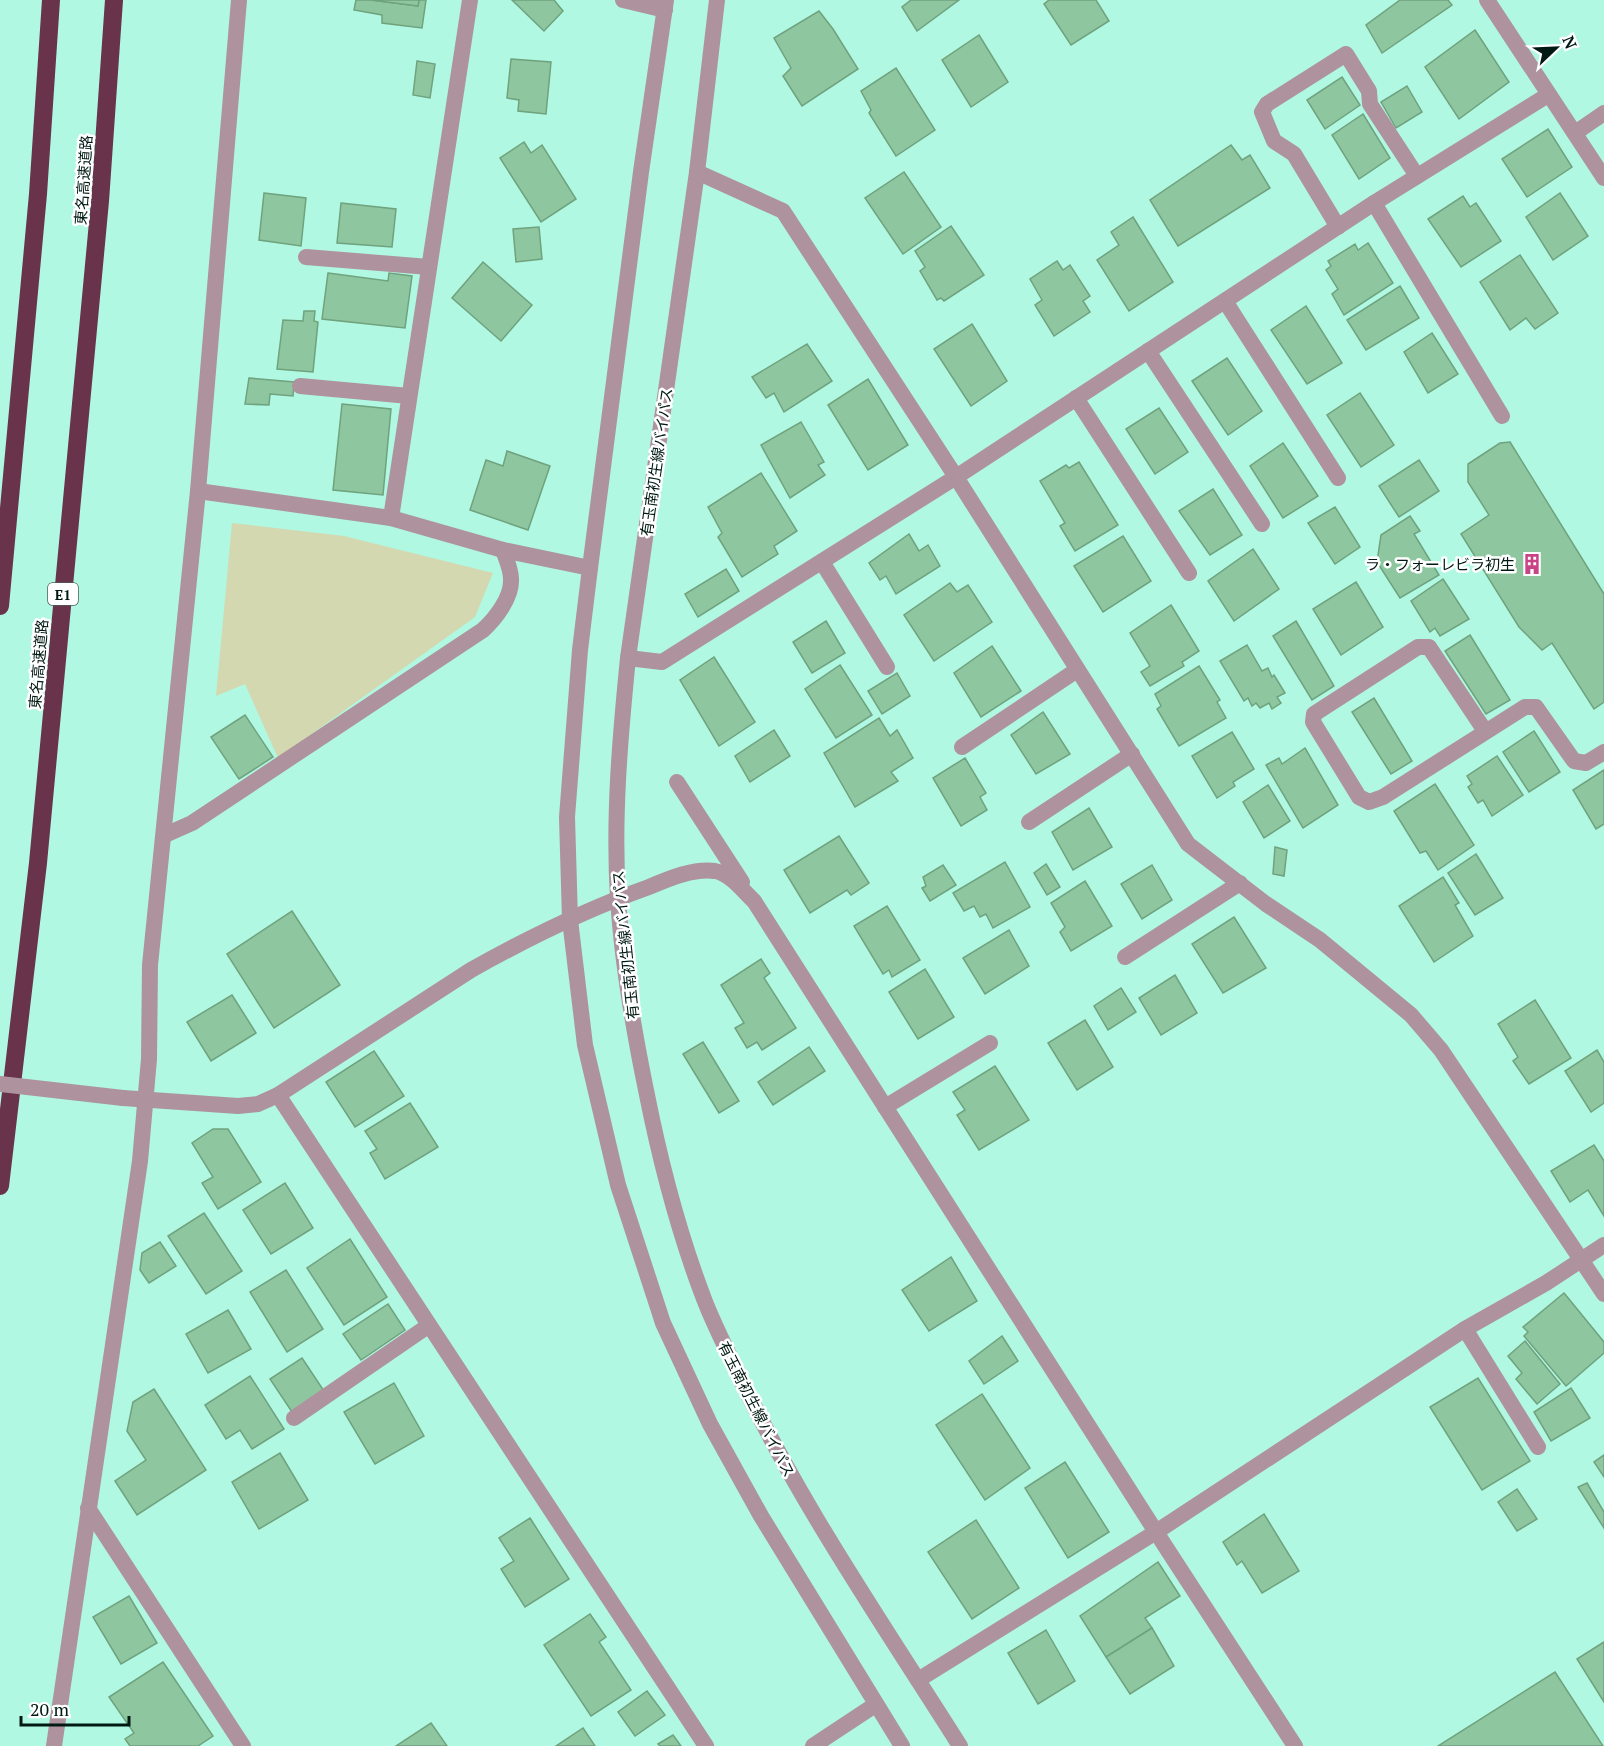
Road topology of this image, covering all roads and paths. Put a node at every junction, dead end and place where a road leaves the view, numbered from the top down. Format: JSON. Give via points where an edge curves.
{"nodes":[{"id":1,"x":51,"y":0,"type":"edge"},
{"id":2,"x":114,"y":0,"type":"edge"},
{"id":3,"x":239,"y":0,"type":"edge"},
{"id":4,"x":470,"y":0,"type":"edge"},
{"id":5,"x":623,"y":0,"type":"edge"},
{"id":6,"x":717,"y":0,"type":"edge"},
{"id":7,"x":1487,"y":0,"type":"edge"},
{"id":8,"x":666,"y":5,"type":"edge"},
{"id":9,"x":1548,"y":95,"type":"junction"},
{"id":10,"x":1604,"y":113,"type":"edge"},
{"id":11,"x":1575,"y":133,"type":"junction"},
{"id":12,"x":697,"y":172,"type":"junction"},
{"id":13,"x":1417,"y":176,"type":"junction"},
{"id":14,"x":1604,"y":178,"type":"edge"},
{"id":15,"x":1374,"y":203,"type":"junction"},
{"id":16,"x":1338,"y":227,"type":"junction"},
{"id":17,"x":306,"y":257,"type":"dead end"},
{"id":18,"x":429,"y":267,"type":"junction"},
{"id":19,"x":1225,"y":301,"type":"junction"},
{"id":20,"x":1148,"y":351,"type":"junction"},
{"id":21,"x":300,"y":386,"type":"dead end"},
{"id":22,"x":409,"y":396,"type":"junction"},
{"id":23,"x":1076,"y":398,"type":"junction"},
{"id":24,"x":1502,"y":416,"type":"dead end"},
{"id":25,"x":956,"y":477,"type":"junction"},
{"id":26,"x":1338,"y":478,"type":"dead end"},
{"id":27,"x":198,"y":491,"type":"junction"},
{"id":28,"x":391,"y":518,"type":"junction"},
{"id":29,"x":1262,"y":524,"type":"dead end"},
{"id":30,"x":503,"y":550,"type":"junction"},
{"id":31,"x":822,"y":562,"type":"junction"},
{"id":32,"x":590,"y":568,"type":"junction"},
{"id":33,"x":1189,"y":573,"type":"dead end"},
{"id":34,"x":0,"y":606,"type":"edge"},
{"id":35,"x":628,"y":658,"type":"junction"},
{"id":36,"x":887,"y":667,"type":"dead end"},
{"id":37,"x":1077,"y":669,"type":"junction"},
{"id":38,"x":1485,"y":731,"type":"junction"},
{"id":39,"x":962,"y":747,"type":"dead end"},
{"id":40,"x":1604,"y":752,"type":"edge"},
{"id":41,"x":1132,"y":754,"type":"junction"},
{"id":42,"x":677,"y":782,"type":"dead end"},
{"id":43,"x":1029,"y":822,"type":"dead end"},
{"id":44,"x":165,"y":836,"type":"junction"},
{"id":45,"x":1240,"y":882,"type":"junction"},
{"id":46,"x":618,"y":898,"type":"junction"},
{"id":47,"x":754,"y":901,"type":"junction"},
{"id":48,"x":570,"y":920,"type":"junction"},
{"id":49,"x":1125,"y":957,"type":"dead end"},
{"id":50,"x":990,"y":1043,"type":"dead end"},
{"id":51,"x":0,"y":1084,"type":"edge"},
{"id":52,"x":278,"y":1095,"type":"junction"},
{"id":53,"x":146,"y":1099,"type":"junction"},
{"id":54,"x":885,"y":1107,"type":"junction"},
{"id":55,"x":0,"y":1186,"type":"edge"},
{"id":56,"x":1604,"y":1245,"type":"edge"},
{"id":57,"x":1582,"y":1260,"type":"junction"},
{"id":58,"x":1604,"y":1294,"type":"edge"},
{"id":59,"x":428,"y":1326,"type":"junction"},
{"id":60,"x":1465,"y":1329,"type":"junction"},
{"id":61,"x":294,"y":1419,"type":"dead end"},
{"id":62,"x":1538,"y":1447,"type":"dead end"},
{"id":63,"x":88,"y":1508,"type":"junction"},
{"id":64,"x":1156,"y":1532,"type":"junction"},
{"id":65,"x":918,"y":1680,"type":"junction"},
{"id":66,"x":875,"y":1705,"type":"junction"},
{"id":67,"x":54,"y":1746,"type":"edge"},
{"id":68,"x":243,"y":1746,"type":"edge"},
{"id":69,"x":706,"y":1746,"type":"edge"},
{"id":70,"x":813,"y":1746,"type":"edge"},
{"id":71,"x":902,"y":1746,"type":"edge"},
{"id":72,"x":960,"y":1746,"type":"edge"},
{"id":73,"x":1295,"y":1746,"type":"edge"}],
"edges":[{"from":1,"to":34,"type":"highway","via":[[38,194]]},
{"from":2,"to":55,"type":"highway","name":"東名高速道路","number":"E1","via":[[100,201],[38,863]]},
{"from":3,"to":27,"type":"street"},
{"from":4,"to":18,"type":"street"},
{"from":5,"to":8,"type":"street"},
{"from":6,"to":12,"type":"street","name":"有玉南初生線バイパス"},
{"from":7,"to":9,"type":"street"},
{"from":8,"to":32,"type":"street"},
{"from":9,"to":11,"type":"street"},
{"from":9,"to":13,"type":"street"},
{"from":10,"to":11,"type":"street"},
{"from":11,"to":14,"type":"street"},
{"from":12,"to":25,"type":"street","via":[[783,211]]},
{"from":12,"to":35,"type":"street","name":"有玉南初生線バイパス"},
{"from":13,"to":15,"type":"street"},
{"from":13,"to":16,"type":"street","via":[[1370,104],[1370,91],[1346,54],[1267,104],[1262,112],[1274,141],[1294,154]]},
{"from":15,"to":16,"type":"street"},
{"from":15,"to":24,"type":"street"},
{"from":16,"to":19,"type":"street"},
{"from":17,"to":18,"type":"street"},
{"from":18,"to":22,"type":"street"},
{"from":19,"to":20,"type":"street"},
{"from":19,"to":26,"type":"street"},
{"from":20,"to":23,"type":"street"},
{"from":20,"to":29,"type":"street"},
{"from":21,"to":22,"type":"street"},
{"from":22,"to":28,"type":"street"},
{"from":23,"to":25,"type":"street"},
{"from":23,"to":33,"type":"street"},
{"from":25,"to":31,"type":"street"},
{"from":25,"to":37,"type":"street"},
{"from":27,"to":28,"type":"street"},
{"from":27,"to":44,"type":"street"},
{"from":28,"to":30,"type":"street"},
{"from":30,"to":32,"type":"street"},
{"from":30,"to":44,"type":"street","via":[[512,580],[493,621],[483,630],[192,823]]},
{"from":31,"to":35,"type":"street","via":[[662,662]]},
{"from":31,"to":36,"type":"street"},
{"from":32,"to":48,"type":"street","via":[[567,817]]},
{"from":35,"to":46,"type":"street","name":"有玉南初生線バイパス","via":[[617,807]]},
{"from":37,"to":39,"type":"street"},
{"from":37,"to":41,"type":"street"},
{"from":38,"to":38,"type":"street","via":[[1383,797],[1369,802],[1359,797],[1313,722],[1314,714],[1418,646],[1429,647]]},
{"from":38,"to":40,"type":"street","via":[[1525,707],[1536,707],[1574,760],[1586,763]]},
{"from":41,"to":43,"type":"street"},
{"from":41,"to":45,"type":"street","via":[[1188,844]]},
{"from":42,"to":47,"type":"street"},
{"from":44,"to":53,"type":"street","via":[[150,965]]},
{"from":45,"to":49,"type":"street"},
{"from":45,"to":57,"type":"street","via":[[1411,1014],[1441,1050]]},
{"from":46,"to":47,"type":"street","via":[[677,876],[714,871],[727,876]]},
{"from":46,"to":48,"type":"street"},
{"from":46,"to":65,"type":"street","name":"有玉南初生線バイパス","via":[[634,1032],[654,1129],[683,1240],[705,1301],[750,1400],[801,1494]]},
{"from":47,"to":54,"type":"street"},
{"from":48,"to":52,"type":"street","via":[[471,970]]},
{"from":48,"to":66,"type":"street","via":[[585,1045],[618,1185],[663,1323],[710,1424],[761,1516]]},
{"from":50,"to":54,"type":"street"},
{"from":51,"to":53,"type":"street","bridge":true},
{"from":52,"to":53,"type":"street","via":[[258,1104],[238,1106]]},
{"from":52,"to":59,"type":"street"},
{"from":53,"to":63,"type":"street"},
{"from":54,"to":64,"type":"street"},
{"from":56,"to":57,"type":"street"},
{"from":57,"to":58,"type":"street"},
{"from":57,"to":60,"type":"street"},
{"from":59,"to":61,"type":"street"},
{"from":59,"to":69,"type":"street"},
{"from":60,"to":62,"type":"street"},
{"from":60,"to":64,"type":"street"},
{"from":63,"to":67,"type":"street"},
{"from":63,"to":68,"type":"street"},
{"from":64,"to":65,"type":"street"},
{"from":64,"to":73,"type":"street"},
{"from":65,"to":72,"type":"street","name":"有玉南初生線バイパス"},
{"from":66,"to":70,"type":"street"},
{"from":66,"to":71,"type":"street"}]}
